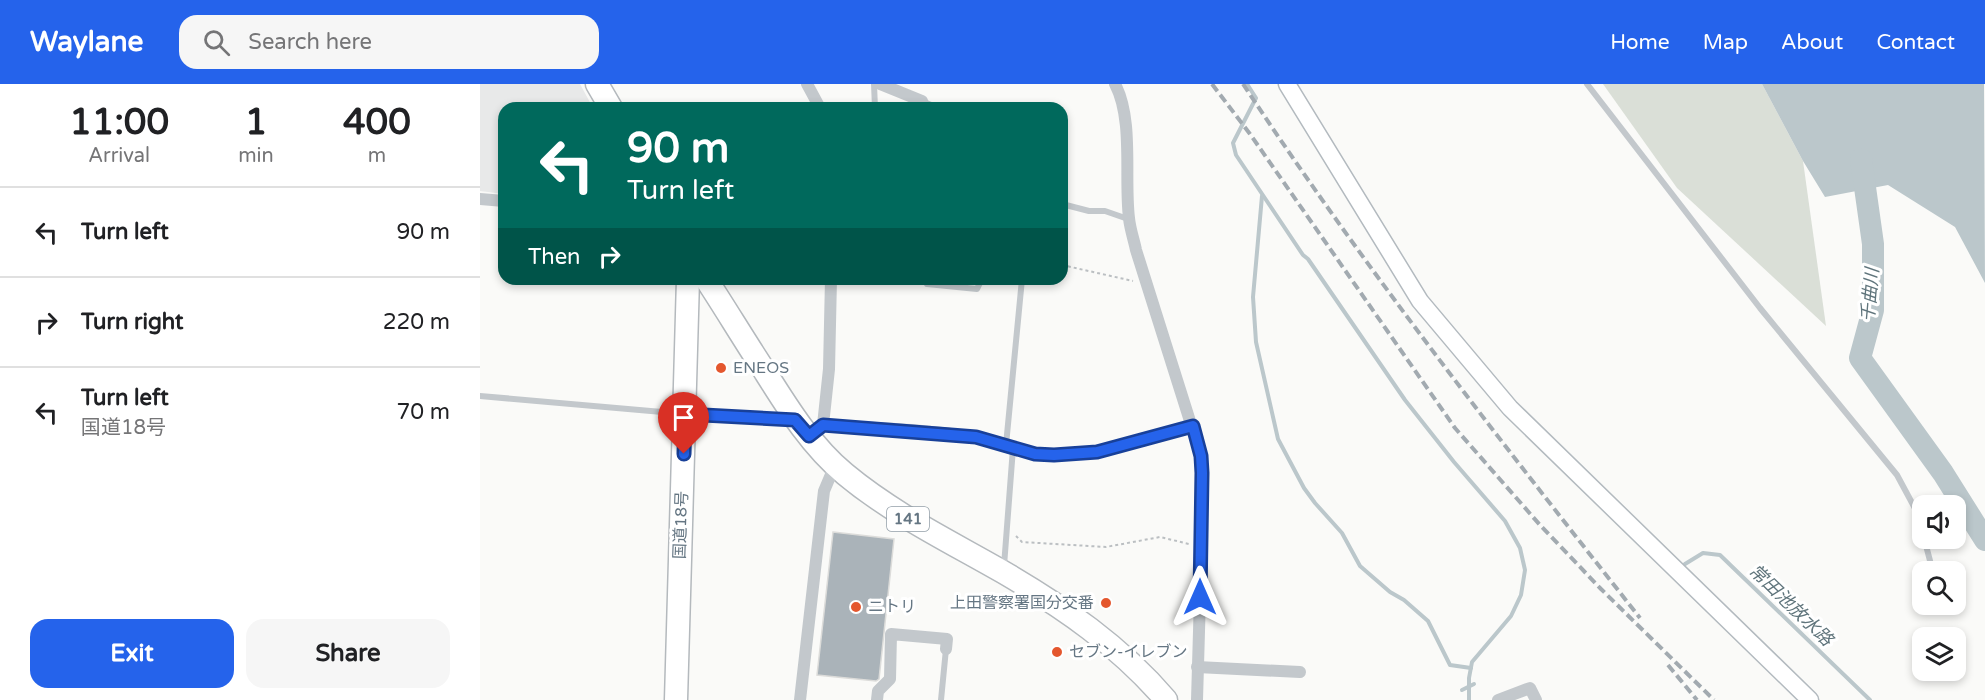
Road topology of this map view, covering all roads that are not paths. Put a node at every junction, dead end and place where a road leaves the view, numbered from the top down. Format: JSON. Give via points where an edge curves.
{"nodes":[{"id":1,"x":597,"y":84,"type":"edge"},
{"id":2,"x":807,"y":84,"type":"edge"},
{"id":3,"x":874,"y":84,"type":"edge"},
{"id":4,"x":880,"y":84,"type":"edge"},
{"id":5,"x":1114,"y":84,"type":"edge"},
{"id":6,"x":1287,"y":84,"type":"edge"},
{"id":7,"x":1587,"y":84,"type":"edge"},
{"id":8,"x":922,"y":101,"type":"edge"},
{"id":9,"x":608,"y":102,"type":"edge"},
{"id":10,"x":816,"y":102,"type":"edge"},
{"id":11,"x":875,"y":102,"type":"edge"},
{"id":12,"x":480,"y":199,"type":"edge"},
{"id":13,"x":498,"y":200,"type":"edge"},
{"id":14,"x":1068,"y":206,"type":"edge"},
{"id":15,"x":1129,"y":219,"type":"junction"},
{"id":16,"x":688,"y":285,"type":"edge"},
{"id":17,"x":710,"y":285,"type":"edge"},
{"id":18,"x":831,"y":285,"type":"edge"},
{"id":19,"x":937,"y":285,"type":"edge"},
{"id":20,"x":978,"y":285,"type":"edge"},
{"id":21,"x":1022,"y":285,"type":"edge"},
{"id":22,"x":480,"y":396,"type":"edge"},
{"id":23,"x":685,"y":414,"type":"junction"},
{"id":24,"x":1193,"y":426,"type":"junction"},
{"id":25,"x":809,"y":427,"type":"junction"},
{"id":26,"x":1009,"y":447,"type":"junction"},
{"id":27,"x":835,"y":465,"type":"junction"},
{"id":28,"x":1912,"y":503,"type":"edge"},
{"id":29,"x":1003,"y":573,"type":"junction"},
{"id":30,"x":946,"y":649,"type":"joint"},
{"id":31,"x":1197,"y":667,"type":"junction"},
{"id":32,"x":1299,"y":672,"type":"dead end"},
{"id":33,"x":676,"y":700,"type":"edge"},
{"id":34,"x":800,"y":700,"type":"edge"},
{"id":35,"x":877,"y":700,"type":"edge"},
{"id":36,"x":941,"y":700,"type":"edge"},
{"id":37,"x":1166,"y":700,"type":"edge"},
{"id":38,"x":1197,"y":700,"type":"edge"},
{"id":39,"x":1498,"y":700,"type":"edge"},
{"id":40,"x":1536,"y":700,"type":"edge"},
{"id":41,"x":1810,"y":700,"type":"edge"}],
"edges":[{"from":1,"to":9,"type":"highway"},
{"from":2,"to":10,"type":"street"},
{"from":3,"to":11,"type":"lane"},
{"from":4,"to":8,"type":"street"},
{"from":5,"to":15,"type":"street","via":[[1125,123]]},
{"from":6,"to":41,"type":"street","via":[[1420,301],[1510,408]]},
{"from":7,"to":28,"type":"lane","via":[[1760,308],[1897,475]]},
{"from":12,"to":13,"type":"street"},
{"from":14,"to":15,"type":"lane"},
{"from":15,"to":24,"type":"street"},
{"from":16,"to":23,"type":"highway","name":"国道18号"},
{"from":17,"to":25,"type":"highway","number":"141"},
{"from":18,"to":25,"type":"street","via":[[829,369]]},
{"from":19,"to":20,"type":"lane","via":[[976,289]]},
{"from":21,"to":26,"type":"lane"},
{"from":22,"to":23,"type":"lane"},
{"from":23,"to":25,"type":"lane"},
{"from":23,"to":33,"type":"highway","name":"国道18号"},
{"from":24,"to":26,"type":"street","via":[[1097,452],[1035,454]]},
{"from":24,"to":31,"type":"street","via":[[1201,456]]},
{"from":25,"to":26,"type":"street","via":[[976,437]]},
{"from":25,"to":27,"type":"highway","number":"141"},
{"from":26,"to":29,"type":"lane"},
{"from":27,"to":29,"type":"highway","number":"141","via":[[897,513]]},
{"from":27,"to":34,"type":"street","via":[[824,491]]},
{"from":29,"to":37,"type":"highway","number":"141","via":[[1092,629]]},
{"from":30,"to":35,"type":"street","via":[[947,639],[891,634],[890,680],[878,691]]},
{"from":30,"to":36,"type":"lane"},
{"from":31,"to":32,"type":"street"},
{"from":31,"to":38,"type":"street"},
{"from":39,"to":40,"type":"street","via":[[1530,688]]}]}
